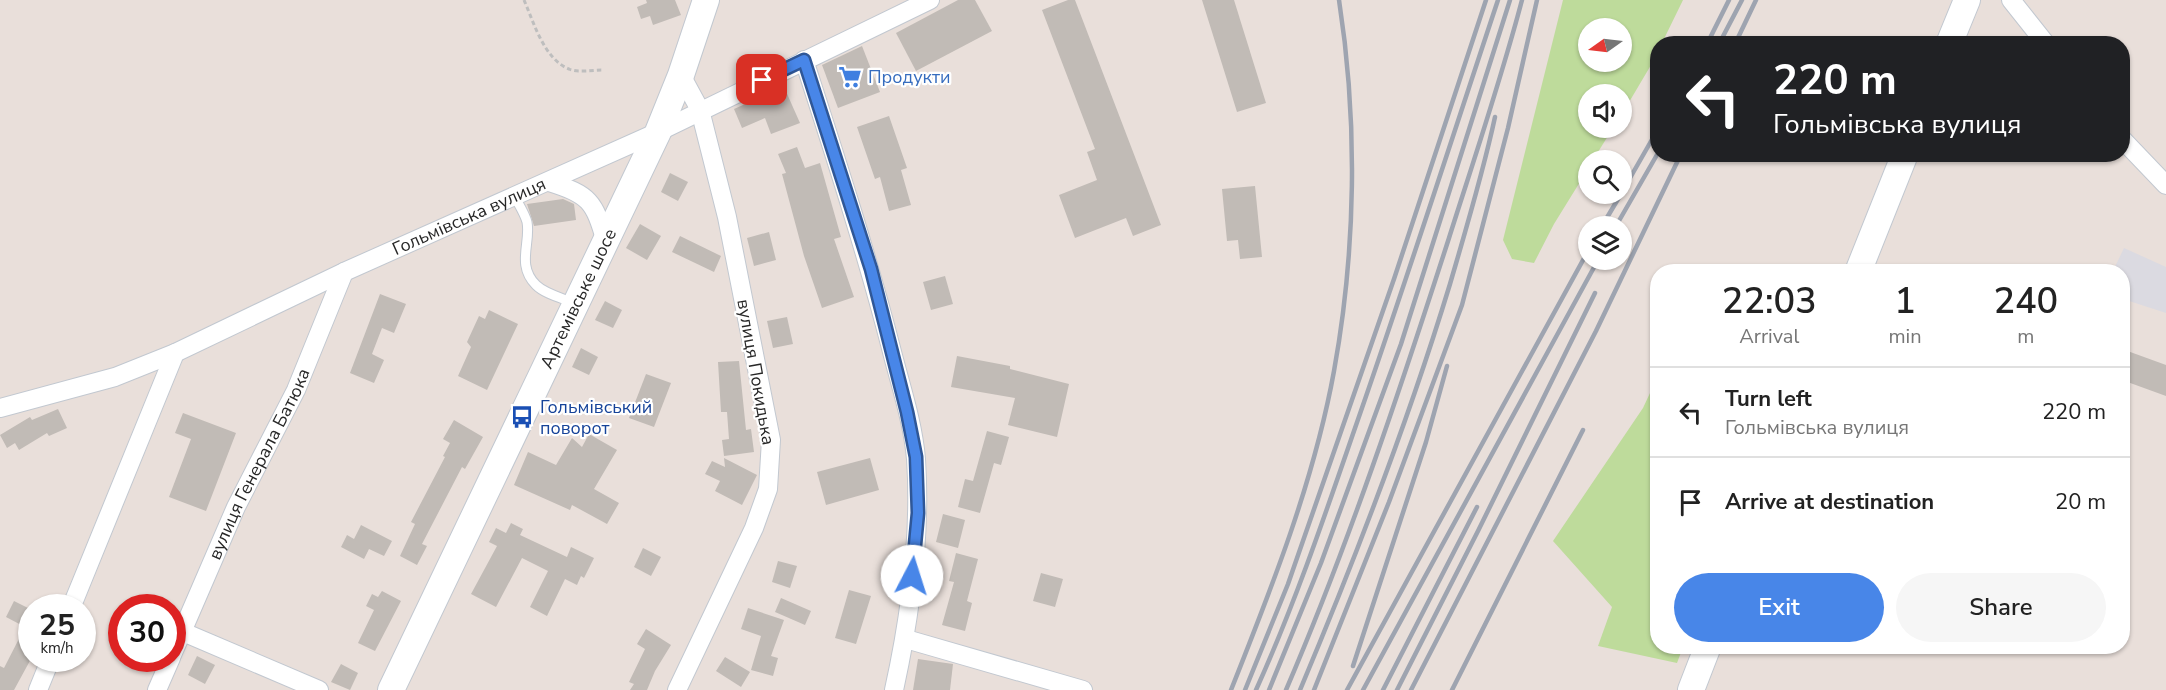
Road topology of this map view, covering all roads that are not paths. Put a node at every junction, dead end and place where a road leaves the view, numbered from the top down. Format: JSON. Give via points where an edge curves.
{"nodes":[{"id":1,"x":706,"y":0,"type":"edge"},
{"id":2,"x":930,"y":0,"type":"edge"},
{"id":3,"x":1967,"y":0,"type":"edge"},
{"id":4,"x":2012,"y":0,"type":"edge"},
{"id":5,"x":1952,"y":36,"type":"edge"},
{"id":6,"x":2040,"y":36,"type":"edge"},
{"id":7,"x":804,"y":60,"type":"junction"},
{"id":8,"x":681,"y":75,"type":"junction"},
{"id":9,"x":700,"y":110,"type":"junction"},
{"id":10,"x":658,"y":132,"type":"junction"},
{"id":11,"x":2130,"y":148,"type":"edge"},
{"id":12,"x":1902,"y":162,"type":"edge"},
{"id":13,"x":549,"y":182,"type":"junction"},
{"id":14,"x":2166,"y":186,"type":"edge"},
{"id":15,"x":515,"y":197,"type":"junction"},
{"id":16,"x":606,"y":242,"type":"junction"},
{"id":17,"x":1861,"y":264,"type":"edge"},
{"id":18,"x":344,"y":272,"type":"junction"},
{"id":19,"x":576,"y":303,"type":"junction"},
{"id":20,"x":175,"y":353,"type":"junction"},
{"id":21,"x":0,"y":408,"type":"edge"},
{"id":22,"x":77,"y":594,"type":"edge"},
{"id":23,"x":186,"y":625,"type":"edge"},
{"id":24,"x":186,"y":633,"type":"edge"},
{"id":25,"x":906,"y":639,"type":"junction"},
{"id":26,"x":1705,"y":654,"type":"edge"},
{"id":27,"x":45,"y":672,"type":"edge"},
{"id":28,"x":165,"y":672,"type":"edge"},
{"id":29,"x":38,"y":690,"type":"edge"},
{"id":30,"x":157,"y":690,"type":"edge"},
{"id":31,"x":319,"y":690,"type":"edge"},
{"id":32,"x":391,"y":690,"type":"edge"},
{"id":33,"x":677,"y":690,"type":"edge"},
{"id":34,"x":894,"y":690,"type":"edge"},
{"id":35,"x":1083,"y":690,"type":"edge"},
{"id":36,"x":1691,"y":690,"type":"edge"}],
"edges":[{"from":1,"to":8,"type":"main road","name":"Артемівське шосе"},
{"from":2,"to":7,"type":"street","name":"Гольмівська вулиця"},
{"from":3,"to":5,"type":"main road"},
{"from":4,"to":6,"type":"street"},
{"from":7,"to":9,"type":"street","name":"Гольмівська вулиця"},
{"from":7,"to":25,"type":"street","via":[[871,269],[916,457],[918,513]]},
{"from":8,"to":9,"type":"street","name":"вулиця Покидька"},
{"from":8,"to":10,"type":"main road","name":"Артемівське шосе"},
{"from":9,"to":10,"type":"street","name":"Гольмівська вулиця"},
{"from":9,"to":33,"type":"street","name":"вулиця Покидька","via":[[727,217],[771,440],[768,489],[754,528]]},
{"from":10,"to":13,"type":"street","name":"Гольмівська вулиця"},
{"from":10,"to":16,"type":"main road","name":"Артемівське шосе"},
{"from":11,"to":14,"type":"street"},
{"from":12,"to":17,"type":"main road"},
{"from":13,"to":15,"type":"street","name":"Гольмівська вулиця"},
{"from":13,"to":16,"type":"street","via":[[576,191],[588,200]]},
{"from":15,"to":18,"type":"street","name":"Гольмівська вулиця"},
{"from":15,"to":19,"type":"lane","via":[[526,220],[525,263],[532,279],[547,291]]},
{"from":16,"to":19,"type":"main road","name":"Артемівське шосе"},
{"from":18,"to":20,"type":"street","name":"Гольмівська вулиця"},
{"from":18,"to":23,"type":"street","name":"вулиця Генерала Батюка","via":[[296,390],[236,507]]},
{"from":19,"to":32,"type":"main road","name":"Артемівське шосе"},
{"from":20,"to":21,"type":"street","name":"Гольмівська вулиця","via":[[115,376]]},
{"from":20,"to":22,"type":"street"},
{"from":24,"to":31,"type":"street"},
{"from":25,"to":34,"type":"street"},
{"from":25,"to":35,"type":"street"},
{"from":26,"to":36,"type":"main road"},
{"from":27,"to":29,"type":"street"},
{"from":28,"to":30,"type":"street","name":"вулиця Генерала Батюка"}]}
